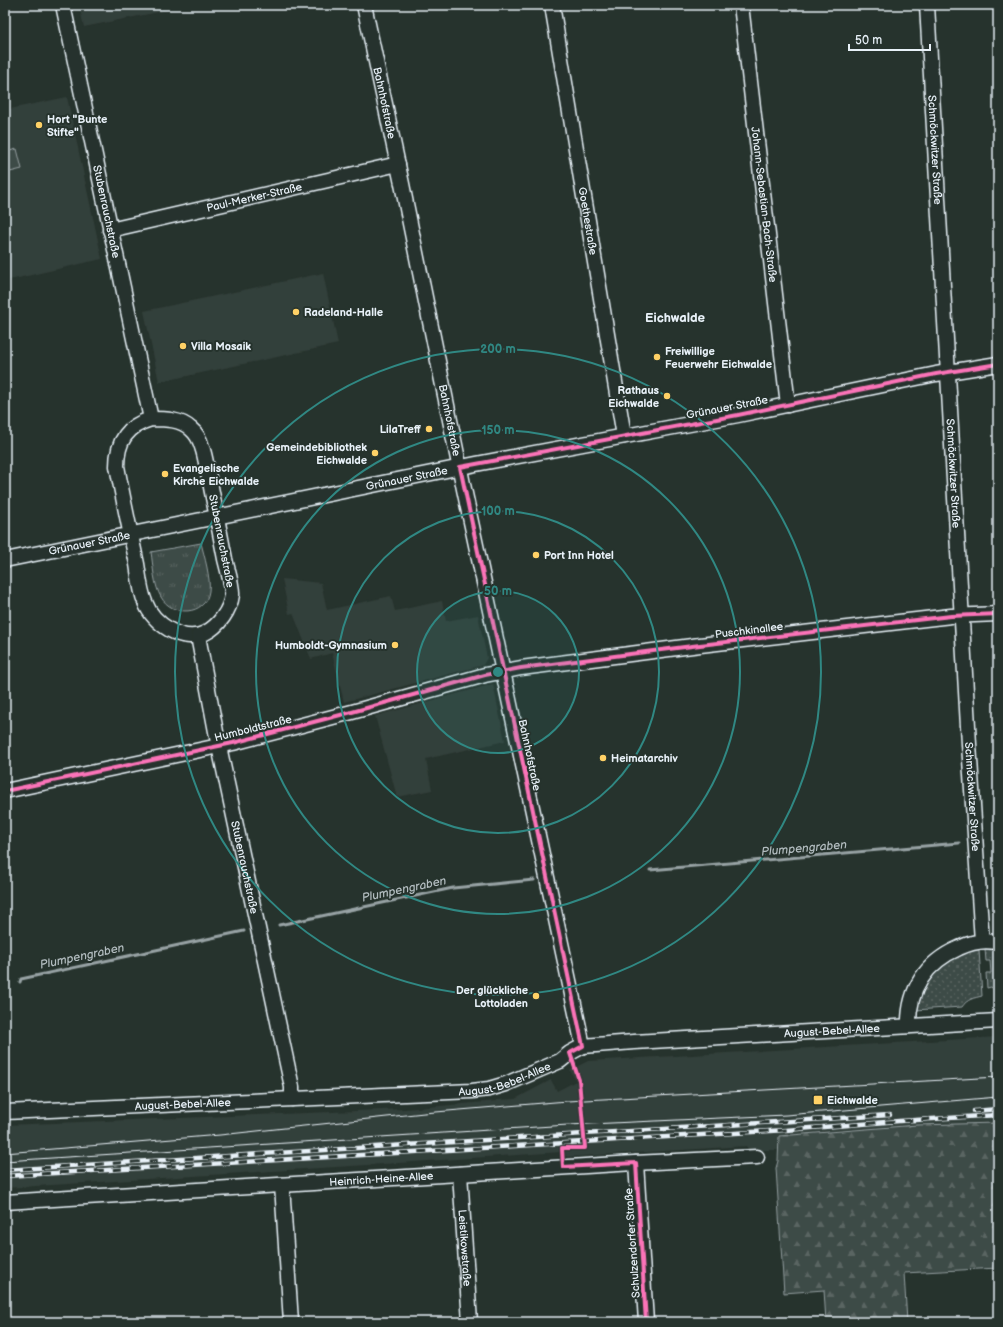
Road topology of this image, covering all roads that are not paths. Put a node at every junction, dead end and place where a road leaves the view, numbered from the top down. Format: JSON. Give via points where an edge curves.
{"nodes":[{"id":1,"x":64,"y":5,"type":"edge"},
{"id":2,"x":364,"y":5,"type":"edge"},
{"id":3,"x":552,"y":5,"type":"edge"},
{"id":4,"x":741,"y":5,"type":"edge"},
{"id":5,"x":927,"y":5,"type":"edge"},
{"id":6,"x":398,"y":164,"type":"junction"},
{"id":7,"x":110,"y":230,"type":"junction"},
{"id":8,"x":998,"y":364,"type":"edge"},
{"id":9,"x":948,"y":372,"type":"junction"},
{"id":10,"x":788,"y":405,"type":"junction"},
{"id":11,"x":151,"y":419,"type":"junction"},
{"id":12,"x":624,"y":436,"type":"junction"},
{"id":13,"x":460,"y":467,"type":"junction"},
{"id":14,"x":217,"y":517,"type":"junction"},
{"id":15,"x":130,"y":535,"type":"junction"},
{"id":16,"x":5,"y":560,"type":"edge"},
{"id":17,"x":998,"y":614,"type":"edge"},
{"id":18,"x":962,"y":615,"type":"junction"},
{"id":19,"x":198,"y":636,"type":"junction"},
{"id":20,"x":503,"y":671,"type":"junction"},
{"id":21,"x":219,"y":746,"type":"junction"},
{"id":22,"x":5,"y":791,"type":"edge"},
{"id":23,"x":982,"y":941,"type":"junction"},
{"id":24,"x":998,"y":944,"type":"edge"},
{"id":25,"x":998,"y":1021,"type":"edge"},
{"id":26,"x":909,"y":1026,"type":"junction"},
{"id":27,"x":583,"y":1046,"type":"junction"},
{"id":28,"x":292,"y":1099,"type":"junction"},
{"id":29,"x":5,"y":1112,"type":"edge"},
{"id":30,"x":757,"y":1157,"type":"dead end"},
{"id":31,"x":636,"y":1163,"type":"junction"},
{"id":32,"x":460,"y":1174,"type":"junction"},
{"id":33,"x":282,"y":1185,"type":"junction"},
{"id":34,"x":5,"y":1202,"type":"edge"},
{"id":35,"x":290,"y":1322,"type":"edge"},
{"id":36,"x":470,"y":1322,"type":"edge"},
{"id":37,"x":646,"y":1322,"type":"edge"}],
"edges":[{"from":1,"to":7,"type":"street","name":"Stubenrauchstraße"},
{"from":2,"to":6,"type":"street","name":"Bahnhofstraße"},
{"from":3,"to":12,"type":"street","name":"Goethestraße"},
{"from":4,"to":10,"type":"street","name":"Johann-Sebastian-Bach-Straße"},
{"from":5,"to":9,"type":"street","name":"Schmöckwitzer Straße"},
{"from":6,"to":7,"type":"street","name":"Paul-Merker-Straße"},
{"from":6,"to":13,"type":"street","name":"Bahnhofstraße"},
{"from":7,"to":11,"type":"street","name":"Stubenrauchstraße"},
{"from":8,"to":9,"type":"street","name":"Grünauer Straße"},
{"from":9,"to":10,"type":"street","name":"Grünauer Straße"},
{"from":9,"to":18,"type":"street","name":"Schmöckwitzer Straße"},
{"from":10,"to":12,"type":"street","name":"Grünauer Straße"},
{"from":11,"to":14,"type":"street","name":"Stubenrauchstraße","via":[[177,421],[185,424],[196,435],[202,447]]},
{"from":11,"to":15,"type":"street","name":"Stubenrauchstraße","via":[[140,422],[127,432],[117,454]]},
{"from":12,"to":13,"type":"street","name":"Grünauer Straße"},
{"from":13,"to":14,"type":"street","name":"Grünauer Straße"},
{"from":13,"to":20,"type":"street","name":"Bahnhofstraße"},
{"from":14,"to":15,"type":"street","name":"Grünauer Straße"},
{"from":14,"to":19,"type":"street","name":"Stubenrauchstraße","via":[[232,594],[222,620]]},
{"from":15,"to":16,"type":"street","name":"Grünauer Straße"},
{"from":15,"to":19,"type":"street","name":"Stubenrauchstraße","via":[[145,603],[155,618],[173,631],[186,636]]},
{"from":17,"to":18,"type":"street","name":"Puschkinallee"},
{"from":18,"to":20,"type":"street","name":"Puschkinallee"},
{"from":18,"to":23,"type":"street","name":"Schmöckwitzer Straße"},
{"from":19,"to":21,"type":"street","name":"Stubenrauchstraße"},
{"from":20,"to":21,"type":"street","name":"Humboldtstraße"},
{"from":20,"to":27,"type":"street","name":"Bahnhofstraße"},
{"from":21,"to":22,"type":"street","name":"Humboldtstraße"},
{"from":21,"to":28,"type":"street","name":"Stubenrauchstraße","via":[[292,1086]]},
{"from":23,"to":24,"type":"street"},
{"from":23,"to":26,"type":"street","via":[[957,948],[938,959],[923,975],[913,996]]},
{"from":25,"to":26,"type":"street","name":"August-Bebel-Allee"},
{"from":26,"to":27,"type":"street","name":"August-Bebel-Allee"},
{"from":27,"to":28,"type":"street","name":"August-Bebel-Allee","via":[[560,1061],[489,1089]]},
{"from":28,"to":29,"type":"street","name":"August-Bebel-Allee"},
{"from":30,"to":31,"type":"street","name":"Heinrich-Heine-Allee"},
{"from":31,"to":32,"type":"street","name":"Heinrich-Heine-Allee"},
{"from":31,"to":37,"type":"street","name":"Schulzendorfer Straße"},
{"from":32,"to":33,"type":"street","name":"Heinrich-Heine-Allee"},
{"from":32,"to":36,"type":"street","name":"Leistikowstraße"},
{"from":33,"to":34,"type":"street","name":"Heinrich-Heine-Allee"},
{"from":33,"to":35,"type":"street"}]}
